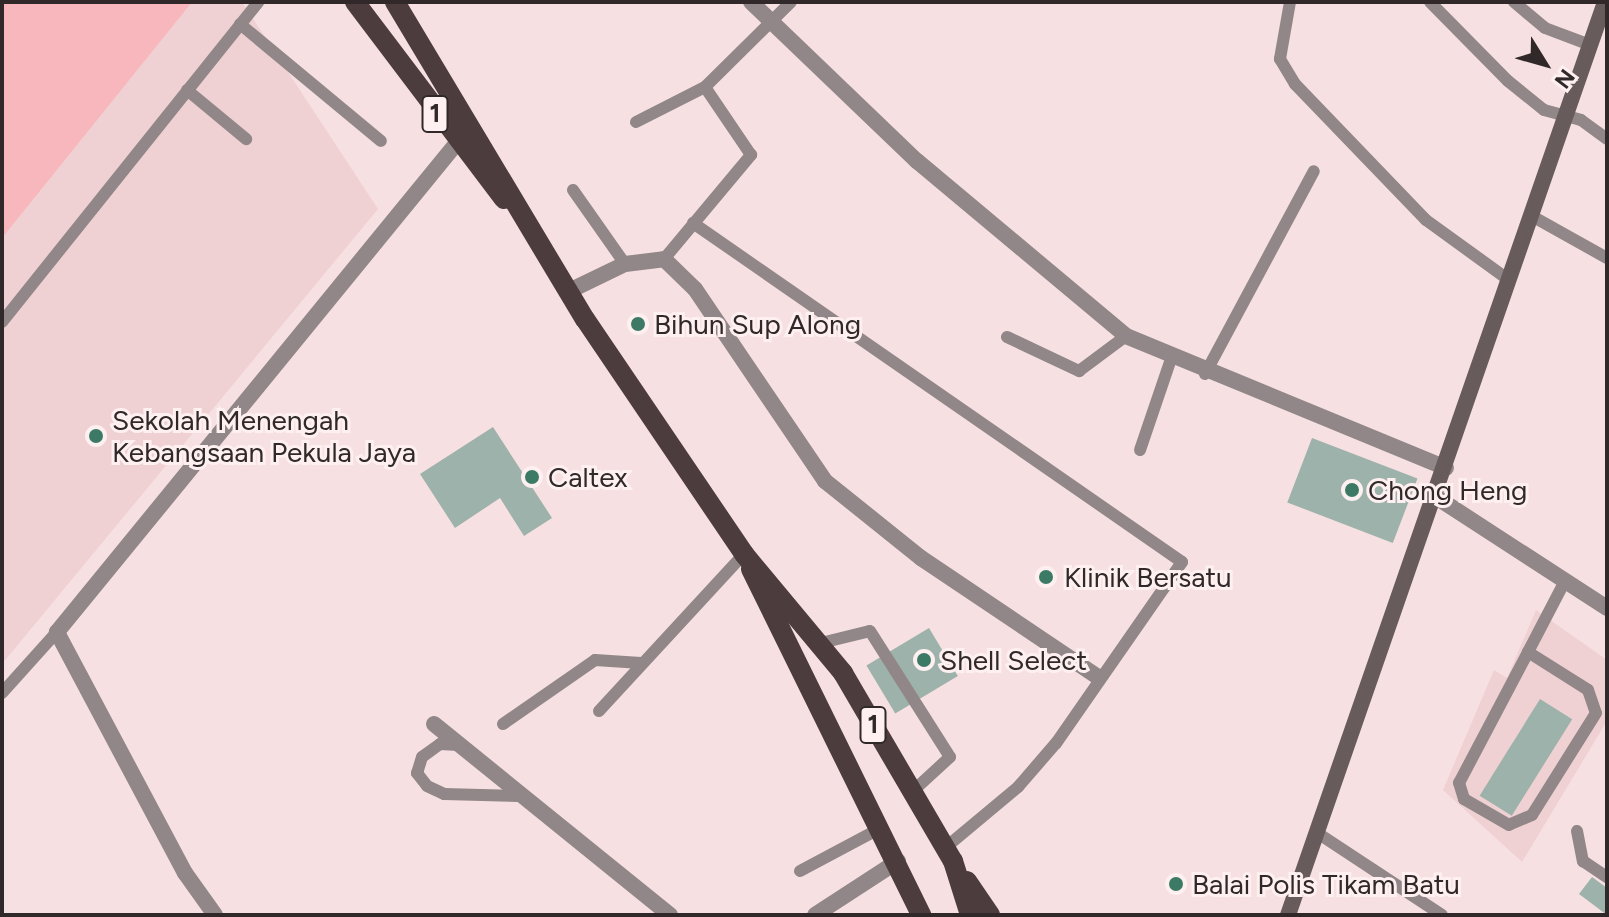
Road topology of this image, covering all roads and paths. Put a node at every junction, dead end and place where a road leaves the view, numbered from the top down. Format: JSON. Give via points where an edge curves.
{"nodes":[{"id":1,"x":258,"y":2,"type":"edge"},
{"id":2,"x":355,"y":2,"type":"edge"},
{"id":3,"x":395,"y":2,"type":"edge"},
{"id":4,"x":751,"y":2,"type":"edge"},
{"id":5,"x":791,"y":2,"type":"edge"},
{"id":6,"x":1290,"y":2,"type":"edge"},
{"id":7,"x":1430,"y":2,"type":"edge"},
{"id":8,"x":1514,"y":2,"type":"edge"},
{"id":9,"x":1605,"y":2,"type":"edge"},
{"id":10,"x":240,"y":24,"type":"junction"},
{"id":11,"x":773,"y":24,"type":"junction"},
{"id":12,"x":1590,"y":45,"type":"junction"},
{"id":13,"x":705,"y":87,"type":"junction"},
{"id":14,"x":187,"y":90,"type":"junction"},
{"id":15,"x":1566,"y":115,"type":"junction"},
{"id":16,"x":636,"y":122,"type":"dead end"},
{"id":17,"x":246,"y":139,"type":"dead end"},
{"id":18,"x":1607,"y":139,"type":"edge"},
{"id":19,"x":381,"y":141,"type":"dead end"},
{"id":20,"x":456,"y":144,"type":"junction"},
{"id":21,"x":1314,"y":171,"type":"dead end"},
{"id":22,"x":573,"y":190,"type":"dead end"},
{"id":23,"x":1530,"y":215,"type":"junction"},
{"id":24,"x":522,"y":221,"type":"junction"},
{"id":25,"x":693,"y":223,"type":"junction"},
{"id":26,"x":1607,"y":258,"type":"edge"},
{"id":27,"x":664,"y":259,"type":"junction"},
{"id":28,"x":625,"y":264,"type":"junction"},
{"id":29,"x":1509,"y":280,"type":"junction"},
{"id":30,"x":567,"y":292,"type":"junction"},
{"id":31,"x":2,"y":322,"type":"edge"},
{"id":32,"x":1126,"y":336,"type":"junction"},
{"id":33,"x":1007,"y":337,"type":"dead end"},
{"id":34,"x":1171,"y":359,"type":"junction"},
{"id":35,"x":1205,"y":374,"type":"junction"},
{"id":36,"x":1140,"y":450,"type":"dead end"},
{"id":37,"x":1446,"y":468,"type":"junction"},
{"id":38,"x":1436,"y":497,"type":"junction"},
{"id":39,"x":744,"y":554,"type":"junction"},
{"id":40,"x":1565,"y":581,"type":"junction"},
{"id":41,"x":1607,"y":608,"type":"edge"},
{"id":42,"x":57,"y":632,"type":"junction"},
{"id":43,"x":821,"y":643,"type":"junction"},
{"id":44,"x":1528,"y":652,"type":"junction"},
{"id":45,"x":641,"y":663,"type":"junction"},
{"id":46,"x":1098,"y":677,"type":"junction"},
{"id":47,"x":2,"y":693,"type":"edge"},
{"id":48,"x":599,"y":711,"type":"dead end"},
{"id":49,"x":434,"y":724,"type":"dead end"},
{"id":50,"x":503,"y":724,"type":"dead end"},
{"id":51,"x":459,"y":745,"type":"junction"},
{"id":52,"x":912,"y":792,"type":"junction"},
{"id":53,"x":519,"y":796,"type":"junction"},
{"id":54,"x":881,"y":828,"type":"junction"},
{"id":55,"x":1577,"y":831,"type":"dead end"},
{"id":56,"x":1316,"y":832,"type":"junction"},
{"id":57,"x":949,"y":854,"type":"junction"},
{"id":58,"x":898,"y":861,"type":"junction"},
{"id":59,"x":800,"y":871,"type":"dead end"},
{"id":60,"x":1607,"y":877,"type":"edge"},
{"id":61,"x":215,"y":915,"type":"edge"},
{"id":62,"x":670,"y":915,"type":"edge"},
{"id":63,"x":815,"y":915,"type":"edge"},
{"id":64,"x":921,"y":915,"type":"edge"},
{"id":65,"x":970,"y":915,"type":"edge"},
{"id":66,"x":990,"y":915,"type":"edge"},
{"id":67,"x":1288,"y":915,"type":"edge"},
{"id":68,"x":1442,"y":915,"type":"edge"}],
"edges":[{"from":1,"to":10,"type":"lane"},
{"from":2,"to":20,"type":"main road","number":"1"},
{"from":3,"to":24,"type":"main road","number":"1","via":[[477,129]]},
{"from":4,"to":11,"type":"street"},
{"from":5,"to":11,"type":"lane"},
{"from":6,"to":29,"type":"lane","via":[[1280,59],[1295,84],[1426,220]]},
{"from":7,"to":15,"type":"lane","via":[[1508,81],[1544,110]]},
{"from":8,"to":12,"type":"lane","via":[[1545,28]]},
{"from":9,"to":12,"type":"main road"},
{"from":10,"to":14,"type":"lane"},
{"from":10,"to":19,"type":"lane"},
{"from":11,"to":13,"type":"lane"},
{"from":11,"to":32,"type":"street","via":[[917,161]]},
{"from":12,"to":15,"type":"main road"},
{"from":13,"to":16,"type":"lane"},
{"from":13,"to":25,"type":"lane","via":[[751,155]]},
{"from":14,"to":17,"type":"lane"},
{"from":14,"to":31,"type":"lane"},
{"from":15,"to":18,"type":"lane"},
{"from":15,"to":23,"type":"main road"},
{"from":20,"to":24,"type":"main road","number":"1"},
{"from":20,"to":42,"type":"street"},
{"from":21,"to":35,"type":"lane"},
{"from":22,"to":28,"type":"lane"},
{"from":23,"to":26,"type":"lane"},
{"from":23,"to":29,"type":"main road"},
{"from":24,"to":30,"type":"main road","number":"1"},
{"from":25,"to":27,"type":"lane"},
{"from":25,"to":46,"type":"lane","via":[[1182,562]]},
{"from":27,"to":28,"type":"street"},
{"from":27,"to":46,"type":"street","via":[[695,289],[825,481],[921,558]]},
{"from":28,"to":30,"type":"street"},
{"from":29,"to":37,"type":"main road"},
{"from":30,"to":39,"type":"main road","number":"1"},
{"from":32,"to":33,"type":"lane","via":[[1079,371]]},
{"from":32,"to":34,"type":"street"},
{"from":34,"to":35,"type":"street"},
{"from":34,"to":36,"type":"lane"},
{"from":35,"to":37,"type":"street"},
{"from":37,"to":38,"type":"main road"},
{"from":38,"to":40,"type":"street"},
{"from":38,"to":56,"type":"main road"},
{"from":39,"to":43,"type":"main road","number":"1"},
{"from":39,"to":45,"type":"lane"},
{"from":39,"to":54,"type":"main road","number":"1","via":[[782,644]]},
{"from":40,"to":41,"type":"street"},
{"from":40,"to":44,"type":"lane"},
{"from":42,"to":47,"type":"lane"},
{"from":42,"to":61,"type":"street","via":[[185,873]]},
{"from":43,"to":52,"type":"main road","number":"1"},
{"from":43,"to":52,"type":"lane","via":[[870,631],[950,757]]},
{"from":44,"to":44,"type":"lane","via":[[1588,690],[1596,713],[1532,815],[1509,825],[1464,799],[1459,783]]},
{"from":45,"to":48,"type":"lane"},
{"from":45,"to":50,"type":"lane","via":[[595,660]]},
{"from":46,"to":57,"type":"lane","via":[[1018,787]]},
{"from":49,"to":51,"type":"street"},
{"from":51,"to":53,"type":"street"},
{"from":51,"to":53,"type":"lane","via":[[440,744],[422,757],[417,773],[427,786],[444,794]]},
{"from":52,"to":57,"type":"main road","number":"1"},
{"from":53,"to":62,"type":"street"},
{"from":54,"to":58,"type":"main road","number":"1"},
{"from":54,"to":59,"type":"lane"},
{"from":55,"to":60,"type":"lane","via":[[1583,861]]},
{"from":56,"to":67,"type":"main road"},
{"from":56,"to":68,"type":"lane"},
{"from":57,"to":65,"type":"main road","number":"1"},
{"from":57,"to":66,"type":"main road"},
{"from":58,"to":63,"type":"street"},
{"from":58,"to":64,"type":"main road","number":"1"}]}
